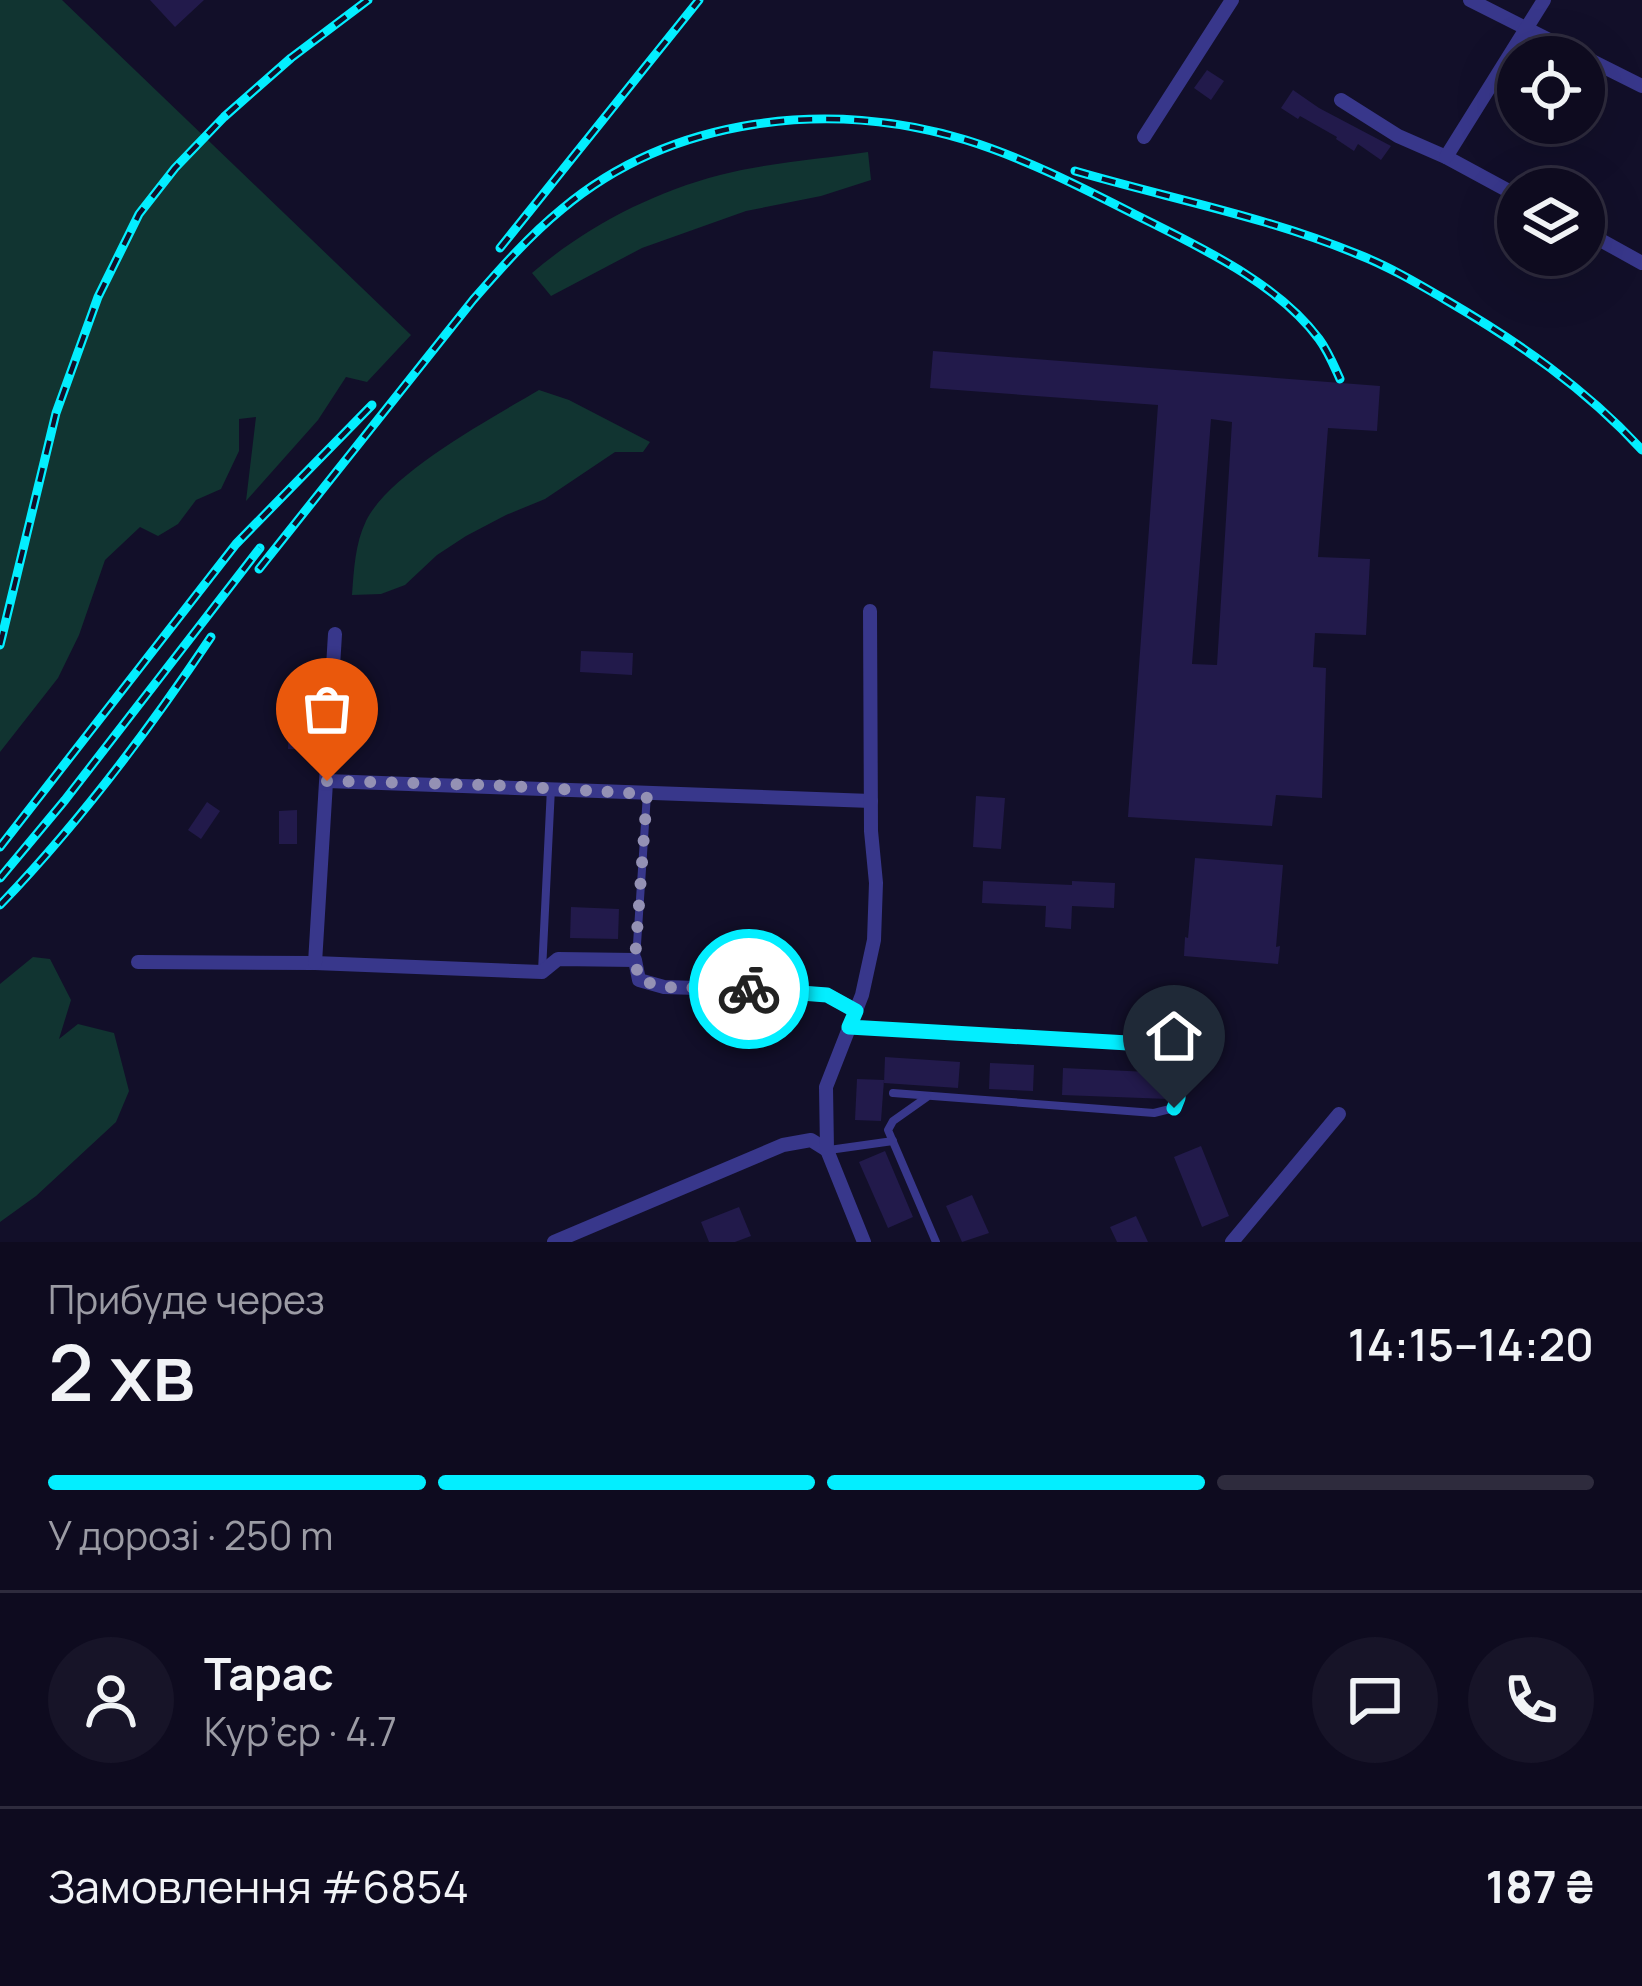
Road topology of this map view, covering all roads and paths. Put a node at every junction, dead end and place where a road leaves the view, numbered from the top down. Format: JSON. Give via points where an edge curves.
{"nodes":[{"id":1,"x":1232,"y":0,"type":"edge"},
{"id":2,"x":1470,"y":0,"type":"edge"},
{"id":3,"x":1544,"y":0,"type":"edge"},
{"id":4,"x":1527,"y":29,"type":"junction"},
{"id":5,"x":1541,"y":36,"type":"edge"},
{"id":6,"x":1605,"y":68,"type":"edge"},
{"id":7,"x":1642,"y":86,"type":"edge"},
{"id":8,"x":1341,"y":100,"type":"dead end"},
{"id":9,"x":1144,"y":136,"type":"dead end"},
{"id":10,"x":1446,"y":157,"type":"junction"},
{"id":11,"x":1497,"y":185,"type":"edge"},
{"id":12,"x":1605,"y":243,"type":"edge"},
{"id":13,"x":1642,"y":263,"type":"edge"},
{"id":14,"x":870,"y":611,"type":"dead end"},
{"id":15,"x":335,"y":634,"type":"dead end"},
{"id":16,"x":327,"y":781,"type":"junction"},
{"id":17,"x":551,"y":788,"type":"junction"},
{"id":18,"x":647,"y":794,"type":"junction"},
{"id":19,"x":871,"y":801,"type":"junction"},
{"id":20,"x":635,"y":960,"type":"junction"},
{"id":21,"x":138,"y":962,"type":"dead end"},
{"id":22,"x":315,"y":963,"type":"junction"},
{"id":23,"x":542,"y":973,"type":"junction"},
{"id":24,"x":856,"y":1011,"type":"junction"},
{"id":25,"x":849,"y":1027,"type":"junction"},
{"id":26,"x":893,"y":1093,"type":"dead end"},
{"id":27,"x":929,"y":1096,"type":"junction"},
{"id":28,"x":1339,"y":1114,"type":"dead end"},
{"id":29,"x":893,"y":1141,"type":"junction"},
{"id":30,"x":827,"y":1150,"type":"junction"},
{"id":31,"x":554,"y":1242,"type":"edge"},
{"id":32,"x":864,"y":1242,"type":"edge"},
{"id":33,"x":936,"y":1242,"type":"edge"},
{"id":34,"x":1232,"y":1242,"type":"edge"}],
"edges":[{"from":1,"to":9,"type":"street"},
{"from":2,"to":4,"type":"street"},
{"from":3,"to":4,"type":"street"},
{"from":4,"to":5,"type":"street"},
{"from":4,"to":10,"type":"street"},
{"from":6,"to":7,"type":"street"},
{"from":8,"to":10,"type":"street"},
{"from":10,"to":11,"type":"street"},
{"from":12,"to":13,"type":"street"},
{"from":14,"to":19,"type":"street"},
{"from":15,"to":16,"type":"street"},
{"from":16,"to":17,"type":"street"},
{"from":16,"to":22,"type":"street"},
{"from":17,"to":18,"type":"street"},
{"from":17,"to":23,"type":"lane"},
{"from":18,"to":19,"type":"street"},
{"from":18,"to":20,"type":"lane"},
{"from":19,"to":24,"type":"street","via":[[874,940]]},
{"from":20,"to":23,"type":"street","via":[[558,959]]},
{"from":20,"to":24,"type":"street","via":[[639,980],[664,987],[827,995]]},
{"from":21,"to":22,"type":"street"},
{"from":22,"to":23,"type":"street"},
{"from":24,"to":25,"type":"street"},
{"from":25,"to":27,"type":"lane","via":[[1180,1046],[1178,1098],[1174,1108],[1154,1113]]},
{"from":25,"to":30,"type":"street","via":[[826,1087]]},
{"from":26,"to":27,"type":"lane"},
{"from":27,"to":29,"type":"lane","via":[[893,1121]]},
{"from":28,"to":34,"type":"street"},
{"from":29,"to":30,"type":"lane"},
{"from":29,"to":33,"type":"lane"},
{"from":30,"to":31,"type":"street","via":[[811,1140],[783,1145]]},
{"from":30,"to":32,"type":"street"}]}
